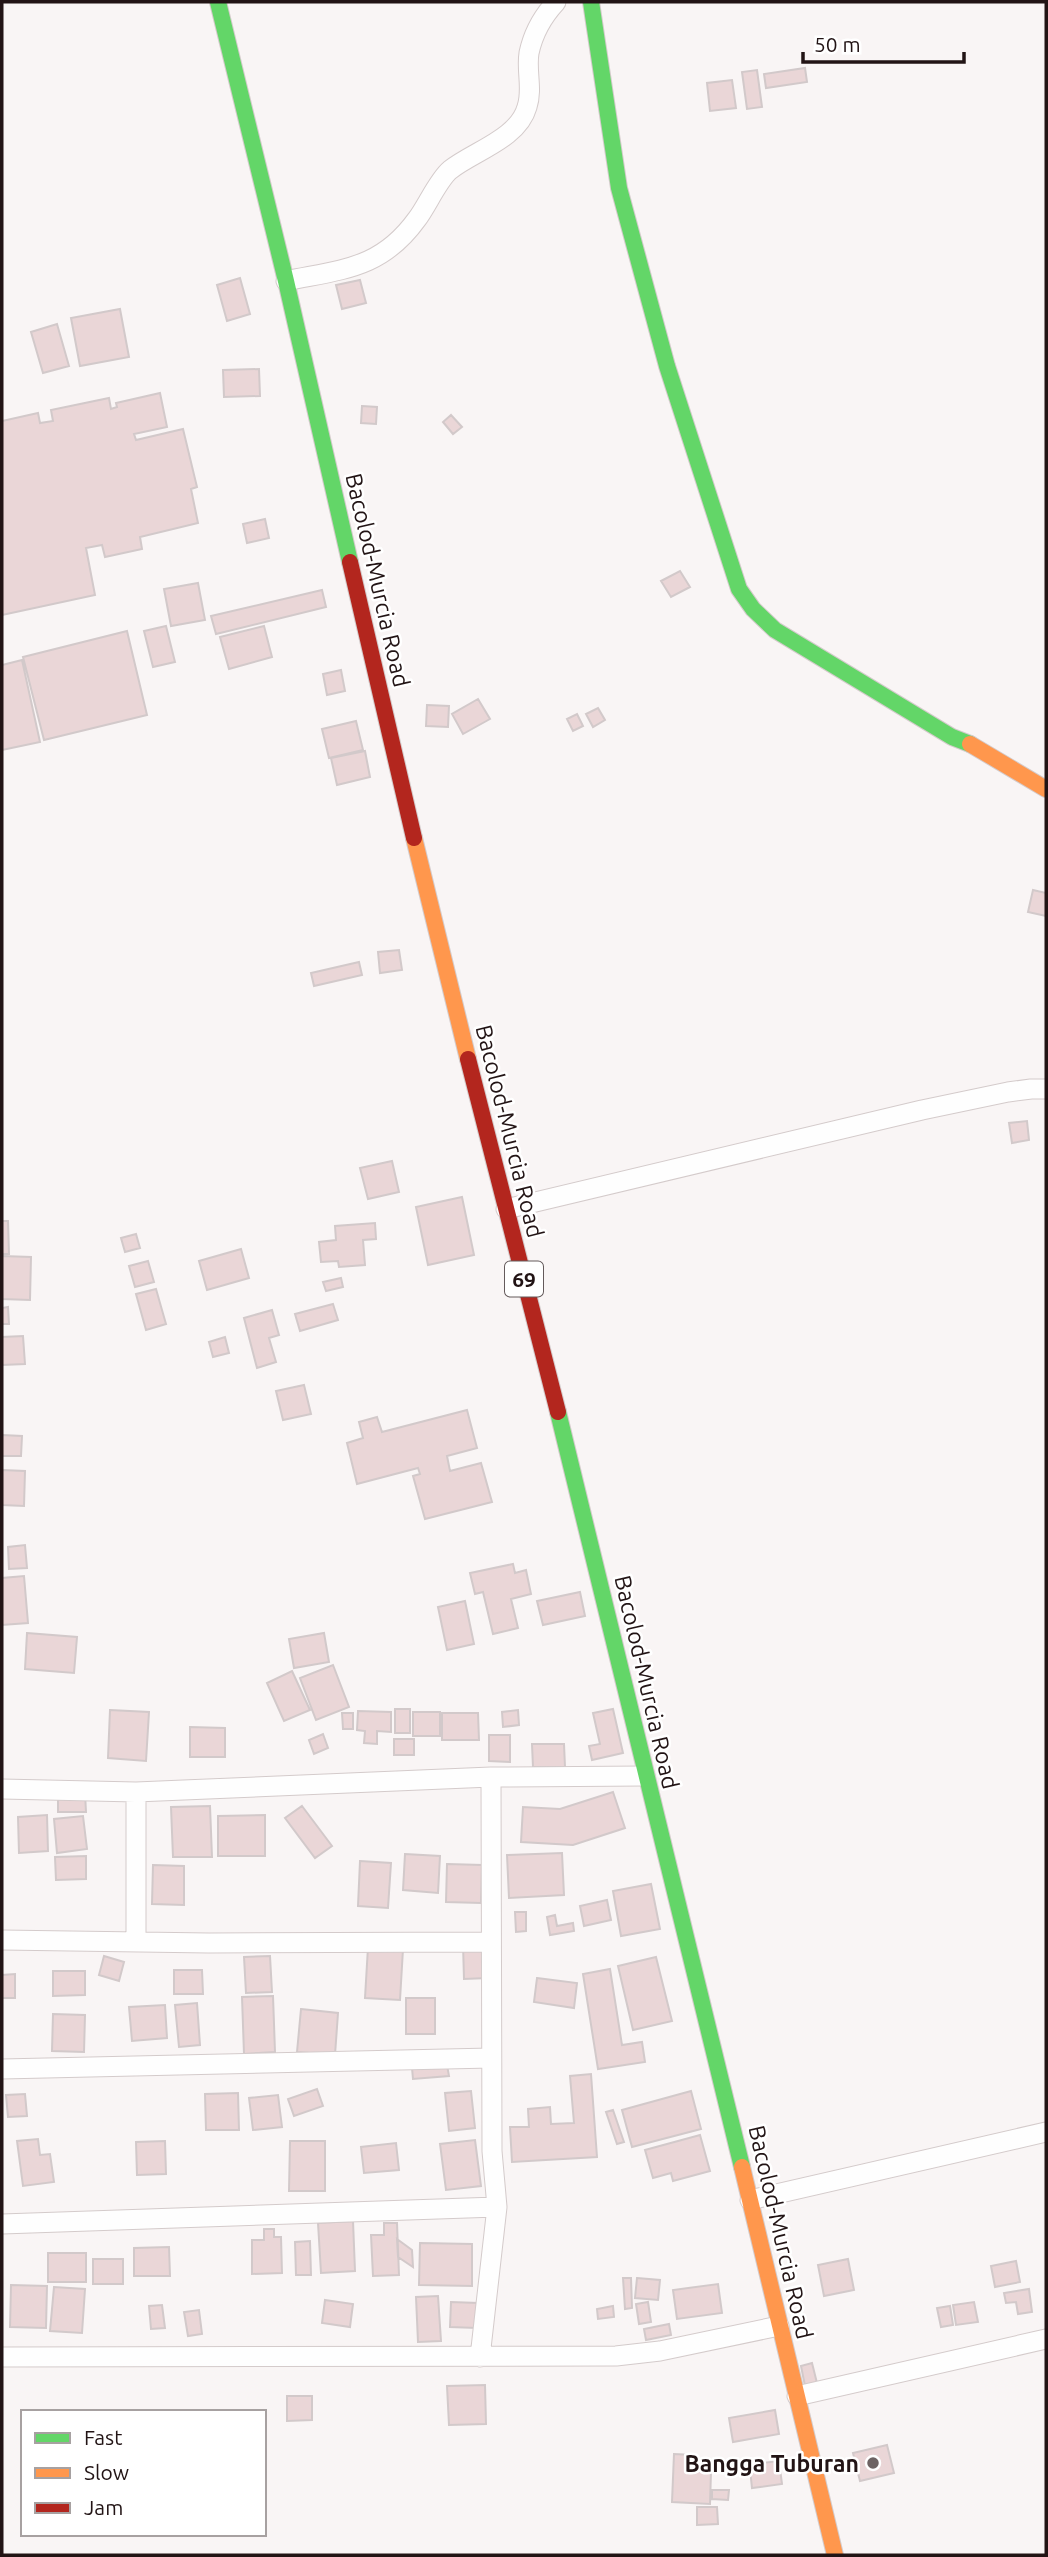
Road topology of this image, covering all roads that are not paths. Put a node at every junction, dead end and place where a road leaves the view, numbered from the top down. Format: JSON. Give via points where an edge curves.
{"nodes":[{"id":1,"x":218,"y":2,"type":"edge"},
{"id":2,"x":556,"y":2,"type":"edge"},
{"id":3,"x":591,"y":2,"type":"edge"},
{"id":4,"x":286,"y":281,"type":"junction"},
{"id":5,"x":1046,"y":789,"type":"edge"},
{"id":6,"x":1046,"y":1089,"type":"edge"},
{"id":7,"x":506,"y":1209,"type":"junction"},
{"id":8,"x":645,"y":1776,"type":"junction"},
{"id":9,"x":491,"y":1777,"type":"junction"},
{"id":10,"x":2,"y":1789,"type":"edge"},
{"id":11,"x":136,"y":1791,"type":"junction"},
{"id":12,"x":2,"y":1940,"type":"edge"},
{"id":13,"x":136,"y":1941,"type":"junction"},
{"id":14,"x":490,"y":1942,"type":"junction"},
{"id":15,"x":491,"y":2058,"type":"junction"},
{"id":16,"x":2,"y":2069,"type":"edge"},
{"id":17,"x":1046,"y":2132,"type":"edge"},
{"id":18,"x":750,"y":2200,"type":"junction"},
{"id":19,"x":497,"y":2207,"type":"junction"},
{"id":20,"x":2,"y":2224,"type":"edge"},
{"id":21,"x":779,"y":2326,"type":"junction"},
{"id":22,"x":1046,"y":2339,"type":"edge"},
{"id":23,"x":2,"y":2357,"type":"edge"},
{"id":24,"x":480,"y":2357,"type":"junction"},
{"id":25,"x":797,"y":2396,"type":"junction"},
{"id":26,"x":835,"y":2555,"type":"edge"}],
"edges":[{"from":1,"to":4,"type":"main road","name":"Bacolod-Murcia Road","number":"69"},
{"from":2,"to":4,"type":"street","via":[[542,17],[529,54],[527,108],[518,124],[447,172],[410,230],[391,248],[364,265]]},
{"from":3,"to":5,"type":"main road","via":[[619,188],[667,366],[739,589],[775,630]]},
{"from":4,"to":7,"type":"main road","name":"Bacolod-Murcia Road","number":"69","via":[[426,896]]},
{"from":6,"to":7,"type":"street","via":[[922,1110]]},
{"from":7,"to":8,"type":"main road","name":"Bacolod-Murcia Road","number":"69"},
{"from":8,"to":9,"type":"street"},
{"from":8,"to":18,"type":"main road","name":"Bacolod-Murcia Road","number":"69"},
{"from":9,"to":11,"type":"street"},
{"from":9,"to":14,"type":"street"},
{"from":10,"to":11,"type":"street"},
{"from":11,"to":13,"type":"street"},
{"from":12,"to":13,"type":"street"},
{"from":13,"to":14,"type":"street"},
{"from":14,"to":15,"type":"street"},
{"from":15,"to":16,"type":"street"},
{"from":15,"to":19,"type":"street"},
{"from":17,"to":18,"type":"street"},
{"from":18,"to":21,"type":"main road","name":"Bacolod-Murcia Road","number":"69"},
{"from":19,"to":20,"type":"street"},
{"from":19,"to":24,"type":"street"},
{"from":21,"to":24,"type":"street","via":[[616,2356]]},
{"from":21,"to":25,"type":"main road","name":"Bacolod-Murcia Road","number":"69"},
{"from":22,"to":25,"type":"street"},
{"from":23,"to":24,"type":"street"},
{"from":25,"to":26,"type":"main road","name":"Bacolod-Murcia Road","number":"69"}]}
